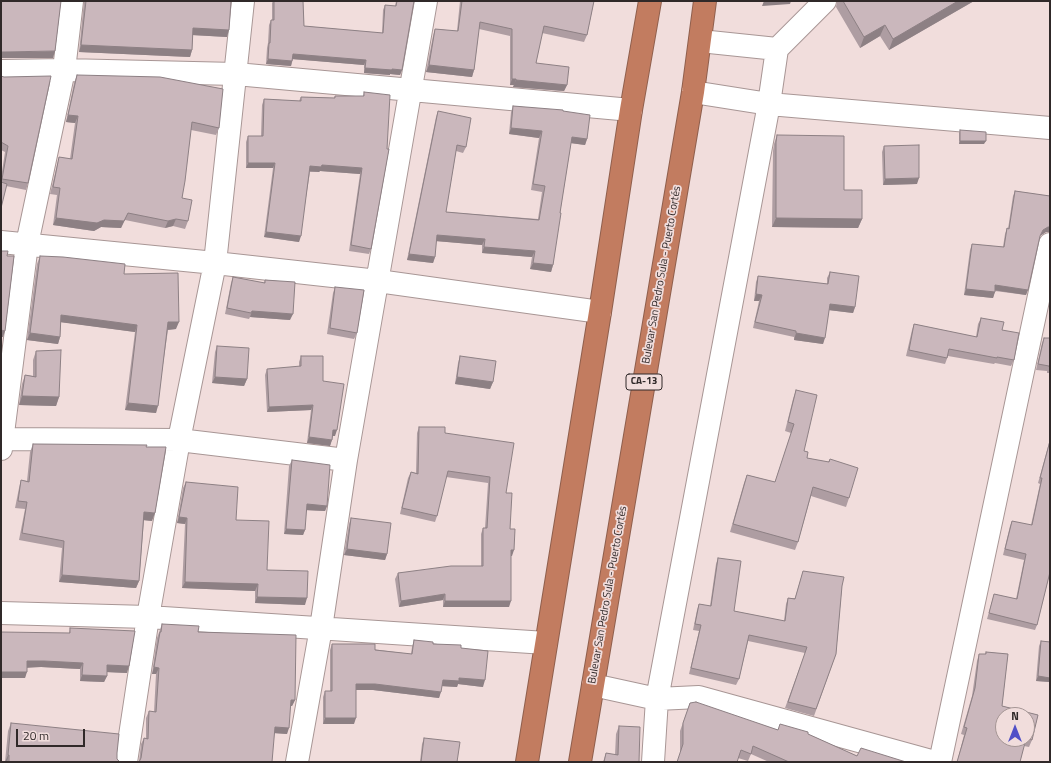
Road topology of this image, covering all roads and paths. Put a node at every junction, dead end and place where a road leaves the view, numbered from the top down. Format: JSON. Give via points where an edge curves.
{"nodes":[{"id":1,"x":72,"y":1,"type":"edge"},
{"id":2,"x":243,"y":1,"type":"edge"},
{"id":3,"x":426,"y":1,"type":"edge"},
{"id":4,"x":650,"y":1,"type":"edge"},
{"id":5,"x":705,"y":1,"type":"edge"},
{"id":6,"x":825,"y":1,"type":"edge"},
{"id":7,"x":700,"y":41,"type":"junction"},
{"id":8,"x":776,"y":49,"type":"junction"},
{"id":9,"x":64,"y":70,"type":"junction"},
{"id":10,"x":1,"y":71,"type":"edge"},
{"id":11,"x":236,"y":74,"type":"junction"},
{"id":12,"x":411,"y":90,"type":"junction"},
{"id":13,"x":693,"y":92,"type":"junction"},
{"id":14,"x":769,"y":104,"type":"junction"},
{"id":15,"x":631,"y":110,"type":"junction"},
{"id":16,"x":1050,"y":128,"type":"edge"},
{"id":17,"x":1,"y":242,"type":"edge"},
{"id":18,"x":27,"y":244,"type":"junction"},
{"id":19,"x":1050,"y":244,"type":"edge"},
{"id":20,"x":215,"y":263,"type":"junction"},
{"id":21,"x":378,"y":281,"type":"junction"},
{"id":22,"x":600,"y":312,"type":"junction"},
{"id":23,"x":179,"y":440,"type":"junction"},
{"id":24,"x":1,"y":443,"type":"edge"},
{"id":25,"x":346,"y":460,"type":"junction"},
{"id":26,"x":1,"y":613,"type":"edge"},
{"id":27,"x":148,"y":617,"type":"junction"},
{"id":28,"x":321,"y":628,"type":"junction"},
{"id":29,"x":546,"y":643,"type":"junction"},
{"id":30,"x":593,"y":685,"type":"junction"},
{"id":31,"x":657,"y":699,"type":"junction"},
{"id":32,"x":126,"y":762,"type":"edge"},
{"id":33,"x":297,"y":762,"type":"edge"},
{"id":34,"x":527,"y":762,"type":"edge"},
{"id":35,"x":580,"y":762,"type":"edge"},
{"id":36,"x":654,"y":762,"type":"edge"},
{"id":37,"x":935,"y":762,"type":"edge"},
{"id":38,"x":940,"y":762,"type":"edge"}],
"edges":[{"from":1,"to":9,"type":"street"},
{"from":2,"to":11,"type":"street"},
{"from":3,"to":12,"type":"street"},
{"from":4,"to":15,"type":"highway"},
{"from":5,"to":7,"type":"highway","name":"Bulevar San Pedro Sula - Puerto Cortés","number":"CA-13"},
{"from":6,"to":8,"type":"street"},
{"from":7,"to":8,"type":"street"},
{"from":7,"to":13,"type":"highway","name":"Bulevar San Pedro Sula - Puerto Cortés","number":"CA-13"},
{"from":8,"to":14,"type":"street"},
{"from":9,"to":10,"type":"street"},
{"from":9,"to":11,"type":"street"},
{"from":9,"to":18,"type":"street"},
{"from":11,"to":12,"type":"street"},
{"from":11,"to":20,"type":"street"},
{"from":12,"to":15,"type":"street"},
{"from":12,"to":21,"type":"street"},
{"from":13,"to":14,"type":"street"},
{"from":13,"to":30,"type":"highway","name":"Bulevar San Pedro Sula - Puerto Cortés","number":"CA-13"},
{"from":14,"to":16,"type":"street"},
{"from":14,"to":31,"type":"street"},
{"from":15,"to":22,"type":"highway"},
{"from":17,"to":18,"type":"street"},
{"from":18,"to":20,"type":"street"},
{"from":18,"to":24,"type":"street"},
{"from":19,"to":38,"type":"street"},
{"from":20,"to":21,"type":"street"},
{"from":20,"to":23,"type":"street"},
{"from":21,"to":22,"type":"street"},
{"from":21,"to":25,"type":"street"},
{"from":22,"to":29,"type":"highway"},
{"from":23,"to":24,"type":"street"},
{"from":23,"to":25,"type":"street"},
{"from":23,"to":27,"type":"street"},
{"from":25,"to":28,"type":"street"},
{"from":26,"to":27,"type":"street"},
{"from":27,"to":28,"type":"street"},
{"from":27,"to":32,"type":"street"},
{"from":28,"to":29,"type":"street"},
{"from":28,"to":33,"type":"street"},
{"from":29,"to":34,"type":"highway"},
{"from":30,"to":31,"type":"street"},
{"from":30,"to":35,"type":"highway","name":"Bulevar San Pedro Sula - Puerto Cortés","number":"CA-13"},
{"from":31,"to":36,"type":"street"},
{"from":31,"to":37,"type":"street","via":[[699,697]]}]}
